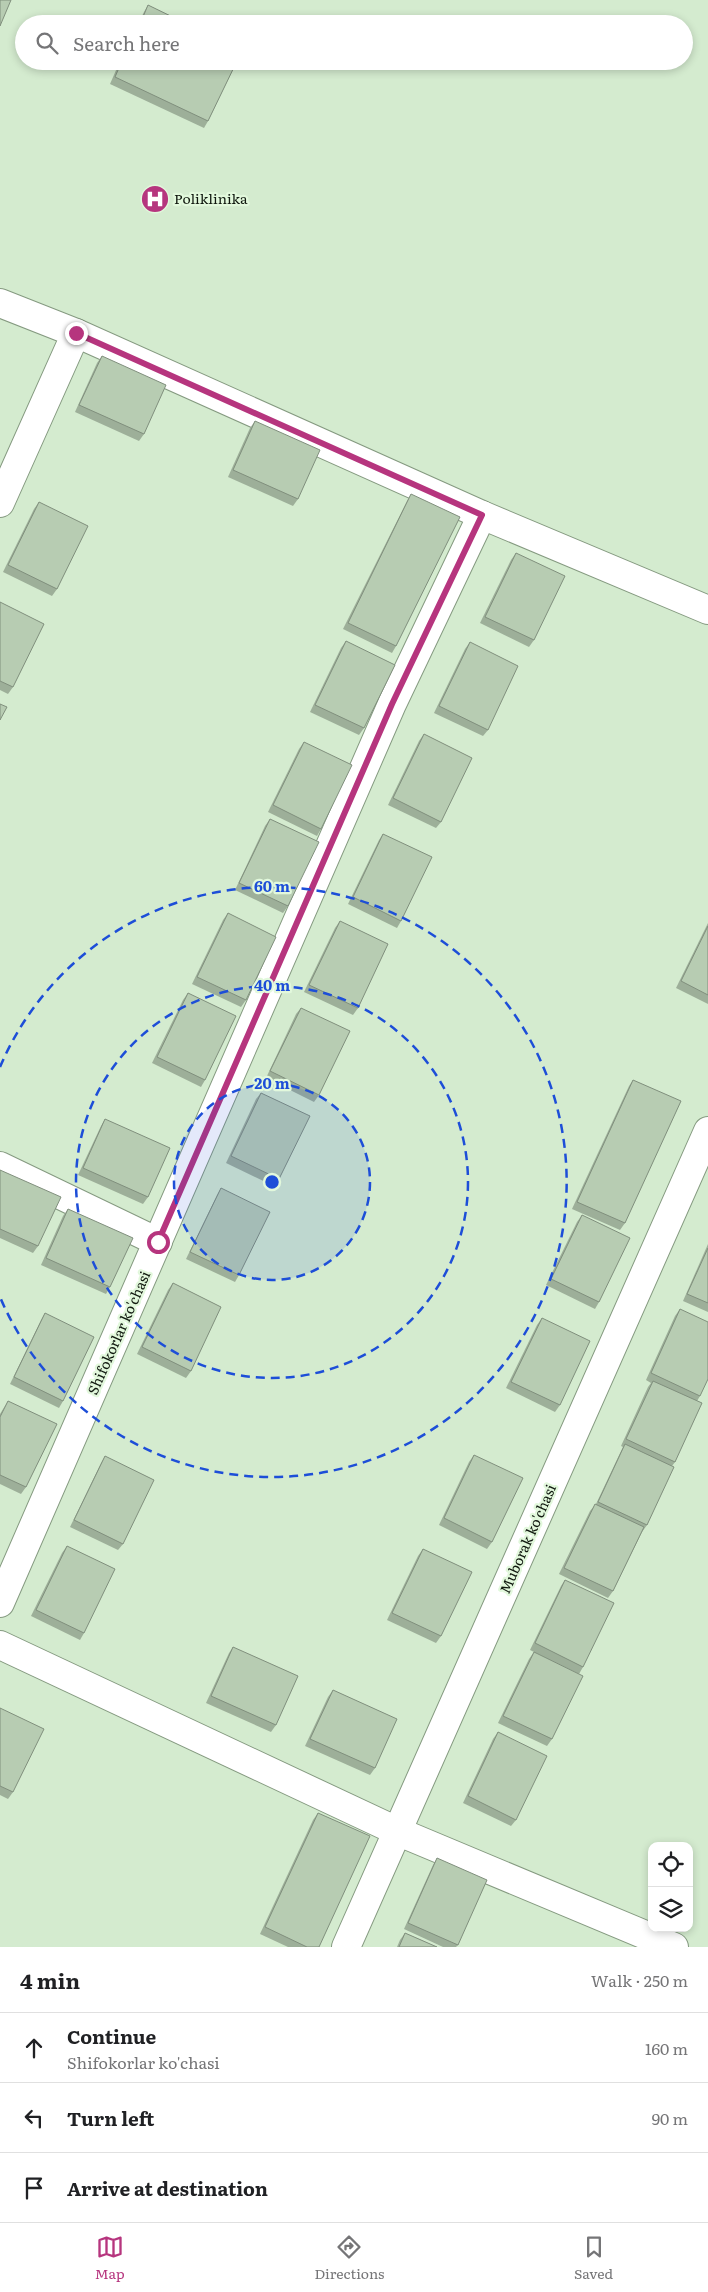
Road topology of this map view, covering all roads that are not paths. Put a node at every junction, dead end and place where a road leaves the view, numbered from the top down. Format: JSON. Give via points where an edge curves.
{"nodes":[{"id":1,"x":0,"y":303,"type":"edge"},
{"id":2,"x":76,"y":333,"type":"junction"},
{"id":3,"x":0,"y":503,"type":"edge"},
{"id":4,"x":482,"y":515,"type":"junction"},
{"id":5,"x":708,"y":610,"type":"edge"},
{"id":6,"x":708,"y":1131,"type":"edge"},
{"id":7,"x":0,"y":1166,"type":"edge"},
{"id":8,"x":158,"y":1242,"type":"junction"},
{"id":9,"x":0,"y":1603,"type":"edge"},
{"id":10,"x":0,"y":1645,"type":"edge"},
{"id":11,"x":399,"y":1832,"type":"junction"},
{"id":12,"x":346,"y":1947,"type":"edge"},
{"id":13,"x":674,"y":1947,"type":"edge"}],
"edges":[{"from":1,"to":2,"type":"street"},
{"from":2,"to":3,"type":"street"},
{"from":2,"to":4,"type":"street"},
{"from":4,"to":5,"type":"street"},
{"from":4,"to":8,"type":"street","name":"Shifokorlar ko'chasi","via":[[392,704]]},
{"from":6,"to":11,"type":"street","name":"Muborak ko'chasi"},
{"from":7,"to":8,"type":"street"},
{"from":8,"to":9,"type":"street","name":"Shifokorlar ko'chasi"},
{"from":10,"to":11,"type":"street"},
{"from":11,"to":12,"type":"street","name":"Muborak ko'chasi"},
{"from":11,"to":13,"type":"street"}]}
